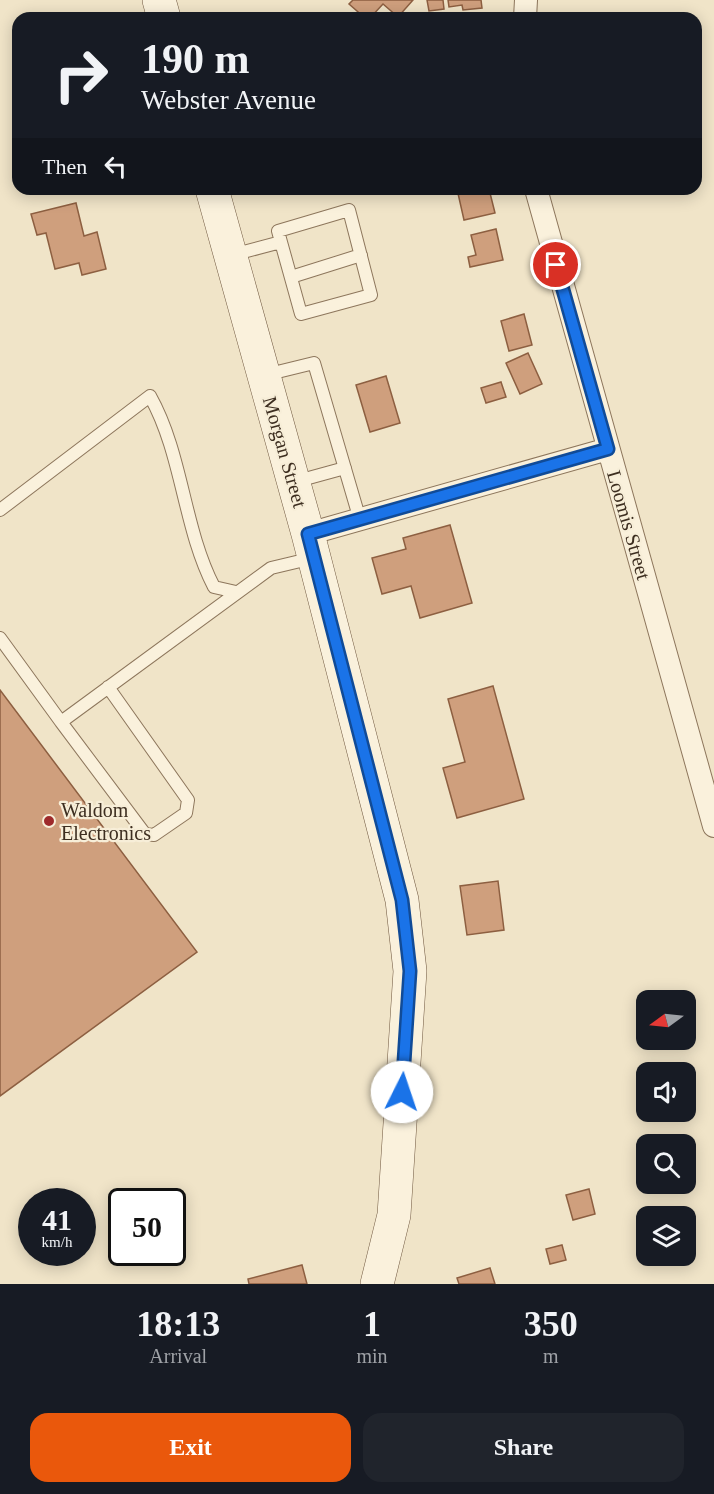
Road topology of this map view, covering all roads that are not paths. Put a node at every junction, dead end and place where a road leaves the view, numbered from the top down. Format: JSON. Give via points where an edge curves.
{"nodes":[{"id":1,"x":214,"y":195,"type":"edge"},
{"id":2,"x":538,"y":195,"type":"edge"},
{"id":3,"x":282,"y":242,"type":"junction"},
{"id":4,"x":361,"y":255,"type":"junction"},
{"id":5,"x":230,"y":256,"type":"junction"},
{"id":6,"x":291,"y":276,"type":"junction"},
{"id":7,"x":264,"y":375,"type":"junction"},
{"id":8,"x":608,"y":449,"type":"junction"},
{"id":9,"x":345,"y":468,"type":"junction"},
{"id":10,"x":294,"y":482,"type":"junction"},
{"id":11,"x":0,"y":510,"type":"edge"},
{"id":12,"x":360,"y":520,"type":"junction"},
{"id":13,"x":311,"y":546,"type":"junction"},
{"id":14,"x":236,"y":592,"type":"junction"},
{"id":15,"x":0,"y":638,"type":"edge"},
{"id":16,"x":108,"y":687,"type":"junction"},
{"id":17,"x":61,"y":722,"type":"junction"},
{"id":18,"x":714,"y":826,"type":"edge"},
{"id":19,"x":378,"y":1284,"type":"edge"}],
"edges":[{"from":1,"to":5,"type":"main road","name":"Morgan Street"},
{"from":2,"to":8,"type":"street","name":"Loomis Street"},
{"from":3,"to":4,"type":"lane","via":[[278,231],[349,210]]},
{"from":3,"to":5,"type":"lane"},
{"from":3,"to":6,"type":"lane"},
{"from":4,"to":6,"type":"lane"},
{"from":4,"to":6,"type":"lane","via":[[371,295],[301,314]]},
{"from":5,"to":7,"type":"main road","name":"Morgan Street"},
{"from":7,"to":9,"type":"lane","via":[[314,363]]},
{"from":7,"to":10,"type":"main road","name":"Morgan Street"},
{"from":8,"to":12,"type":"street"},
{"from":8,"to":18,"type":"street","name":"Loomis Street"},
{"from":9,"to":10,"type":"lane"},
{"from":9,"to":12,"type":"lane"},
{"from":10,"to":13,"type":"main road","name":"Morgan Street"},
{"from":11,"to":14,"type":"lane","via":[[150,396],[163,419],[202,563],[214,587]]},
{"from":12,"to":13,"type":"street"},
{"from":13,"to":14,"type":"lane"},
{"from":13,"to":19,"type":"main road","name":"Morgan Street","via":[[402,900],[410,971],[394,1215]]},
{"from":14,"to":16,"type":"lane"},
{"from":15,"to":17,"type":"lane"},
{"from":16,"to":17,"type":"lane"},
{"from":16,"to":17,"type":"lane","via":[[188,800],[186,813],[154,835],[145,834]]}]}
